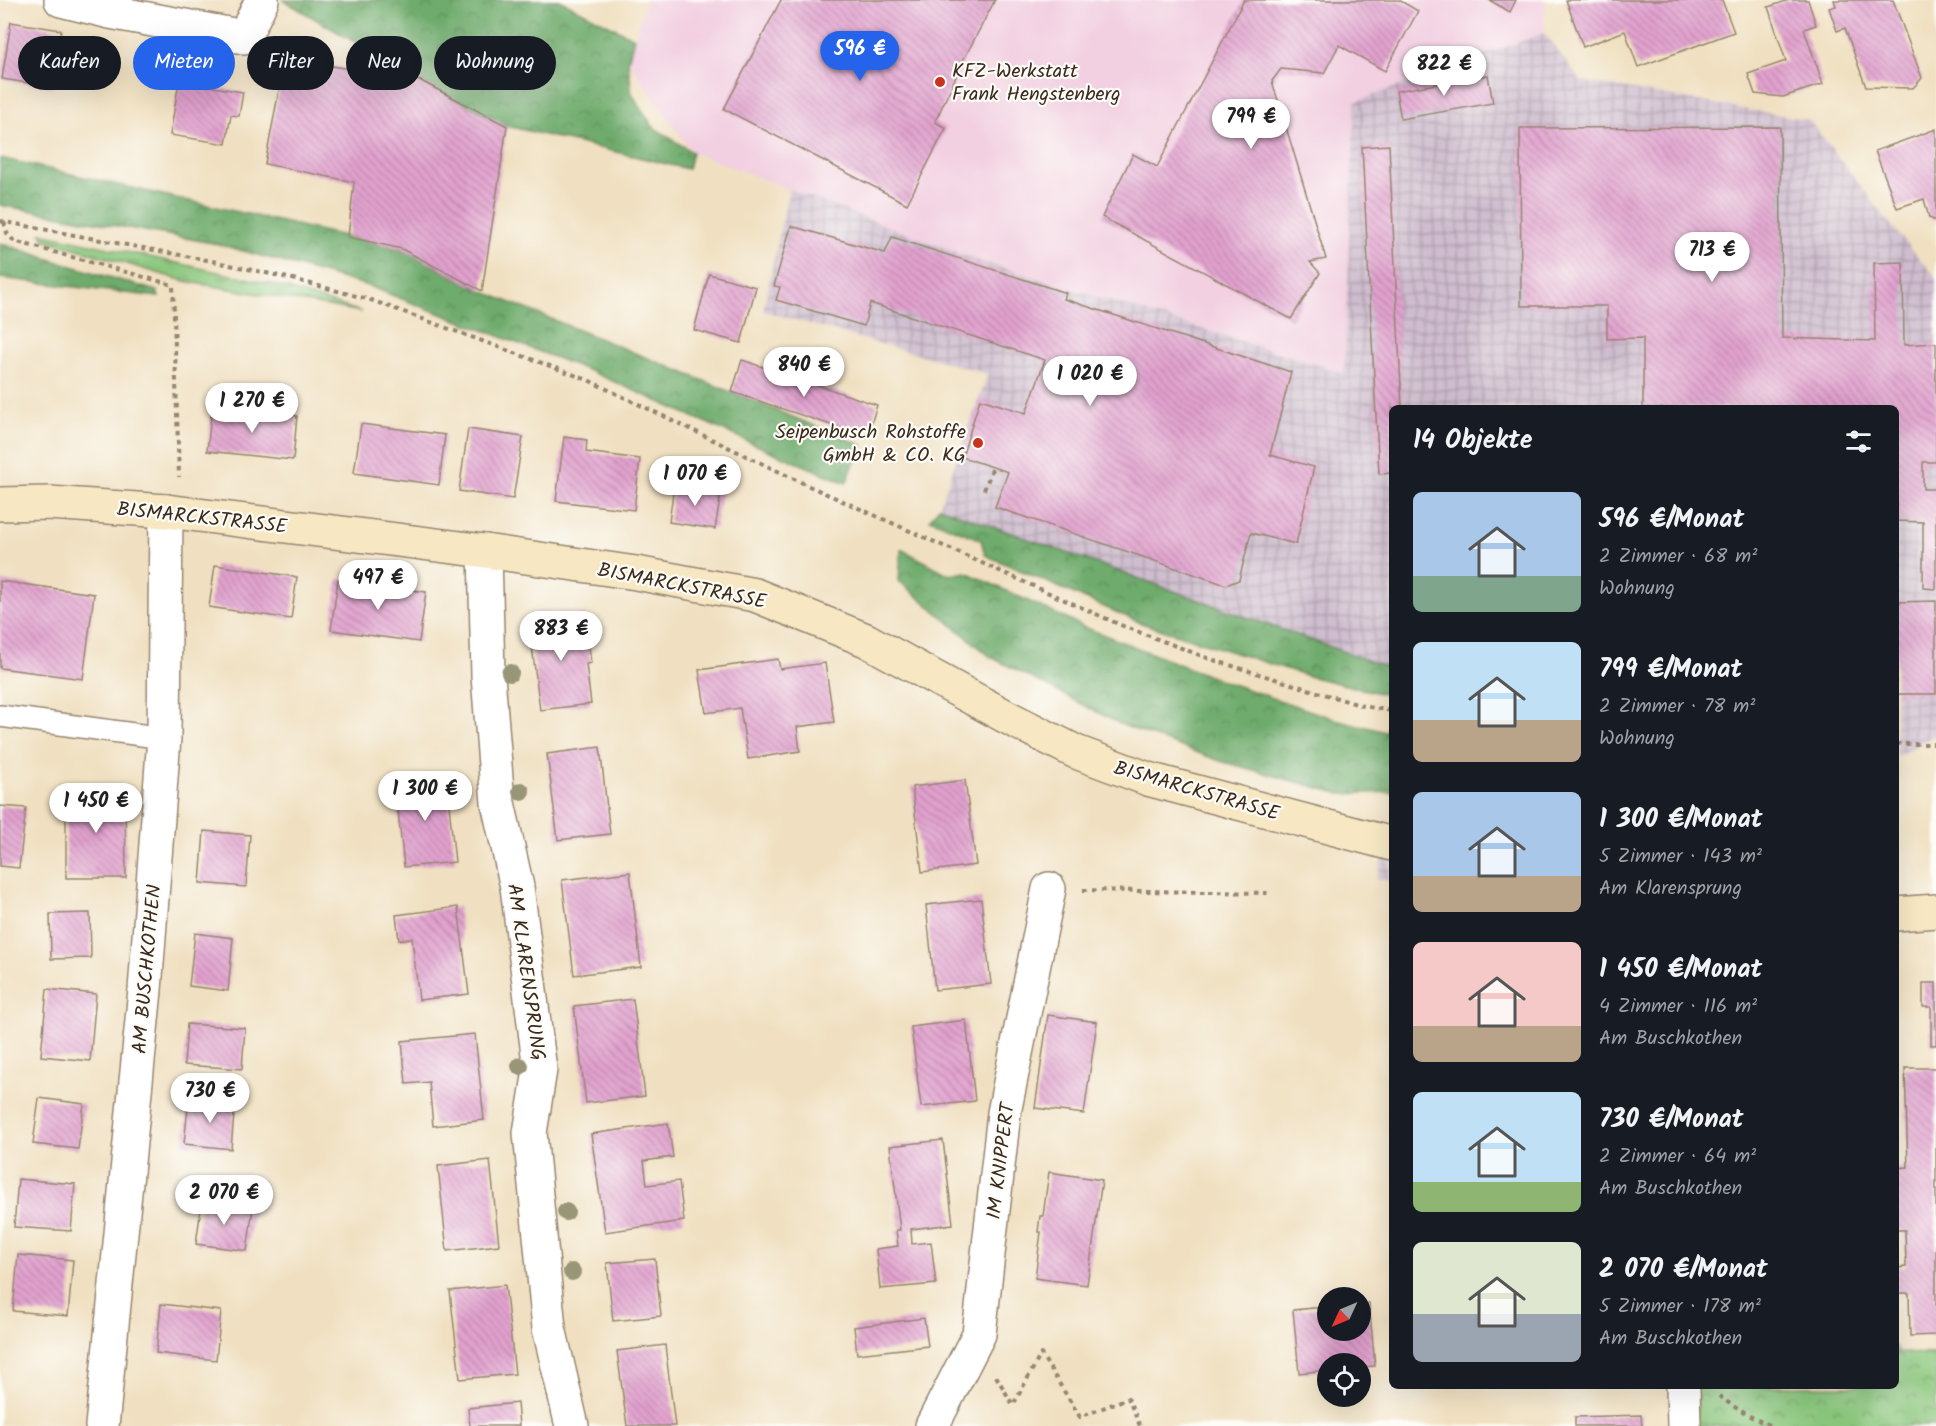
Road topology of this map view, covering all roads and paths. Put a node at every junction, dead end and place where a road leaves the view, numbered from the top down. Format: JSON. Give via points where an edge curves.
{"nodes":[{"id":1,"x":62,"y":0,"type":"edge"},
{"id":2,"x":262,"y":0,"type":"edge"},
{"id":3,"x":2,"y":222,"type":"edge"},
{"id":4,"x":993,"y":467,"type":"dead end"},
{"id":5,"x":179,"y":481,"type":"dead end"},
{"id":6,"x":984,"y":490,"type":"dead end"},
{"id":7,"x":0,"y":504,"type":"edge"},
{"id":8,"x":166,"y":511,"type":"junction"},
{"id":9,"x":484,"y":551,"type":"junction"},
{"id":10,"x":1389,"y":710,"type":"edge"},
{"id":11,"x":0,"y":717,"type":"edge"},
{"id":12,"x":164,"y":738,"type":"junction"},
{"id":13,"x":1899,"y":744,"type":"edge"},
{"id":14,"x":1936,"y":744,"type":"edge"},
{"id":15,"x":1389,"y":843,"type":"edge"},
{"id":16,"x":1048,"y":889,"type":"joint"},
{"id":17,"x":1269,"y":893,"type":"dead end"},
{"id":18,"x":1936,"y":911,"type":"edge"},
{"id":19,"x":1899,"y":914,"type":"edge"},
{"id":20,"x":966,"y":1360,"type":"junction"},
{"id":21,"x":1683,"y":1389,"type":"edge"},
{"id":22,"x":1688,"y":1389,"type":"edge"},
{"id":23,"x":102,"y":1426,"type":"edge"},
{"id":24,"x":572,"y":1426,"type":"edge"},
{"id":25,"x":932,"y":1426,"type":"edge"},
{"id":26,"x":1140,"y":1426,"type":"edge"},
{"id":27,"x":1684,"y":1426,"type":"edge"},
{"id":28,"x":1774,"y":1426,"type":"edge"}],
"edges":[{"from":1,"to":2,"type":"street","via":[[244,37]]},
{"from":3,"to":5,"type":"path","via":[[14,241],[173,285]]},
{"from":3,"to":10,"type":"path","via":[[212,261],[371,300],[588,380],[809,486],[1123,626],[1210,659]]},
{"from":4,"to":6,"type":"path"},
{"from":7,"to":8,"type":"street","name":"BISMARCKSTRASSE","via":[[49,503]]},
{"from":8,"to":9,"type":"street","name":"BISMARCKSTRASSE"},
{"from":8,"to":12,"type":"street","name":"AM BUSCHKOTHEN"},
{"from":9,"to":15,"type":"street","name":"BISMARCKSTRASSE","via":[[755,595],[866,640],[1076,752],[1148,779]]},
{"from":9,"to":24,"type":"street","name":"AM KLARENSPRUNG","via":[[498,802],[517,887],[540,1070],[530,1133],[549,1328]]},
{"from":11,"to":12,"type":"lane"},
{"from":12,"to":23,"type":"street","name":"AM BUSCHKOTHEN","via":[[145,990]]},
{"from":13,"to":14,"type":"path"},
{"from":16,"to":17,"type":"path"},
{"from":16,"to":20,"type":"street","name":"IM KNIPPERT","via":[[1005,1113],[980,1334]]},
{"from":18,"to":19,"type":"street"},
{"from":20,"to":25,"type":"street","name":"IM KNIPPERT"},
{"from":20,"to":26,"type":"path","via":[[981,1352],[1013,1405],[1041,1354],[1080,1417],[1128,1398]]},
{"from":21,"to":27,"type":"street"},
{"from":22,"to":28,"type":"path","via":[[1719,1396],[1760,1422]]}]}
